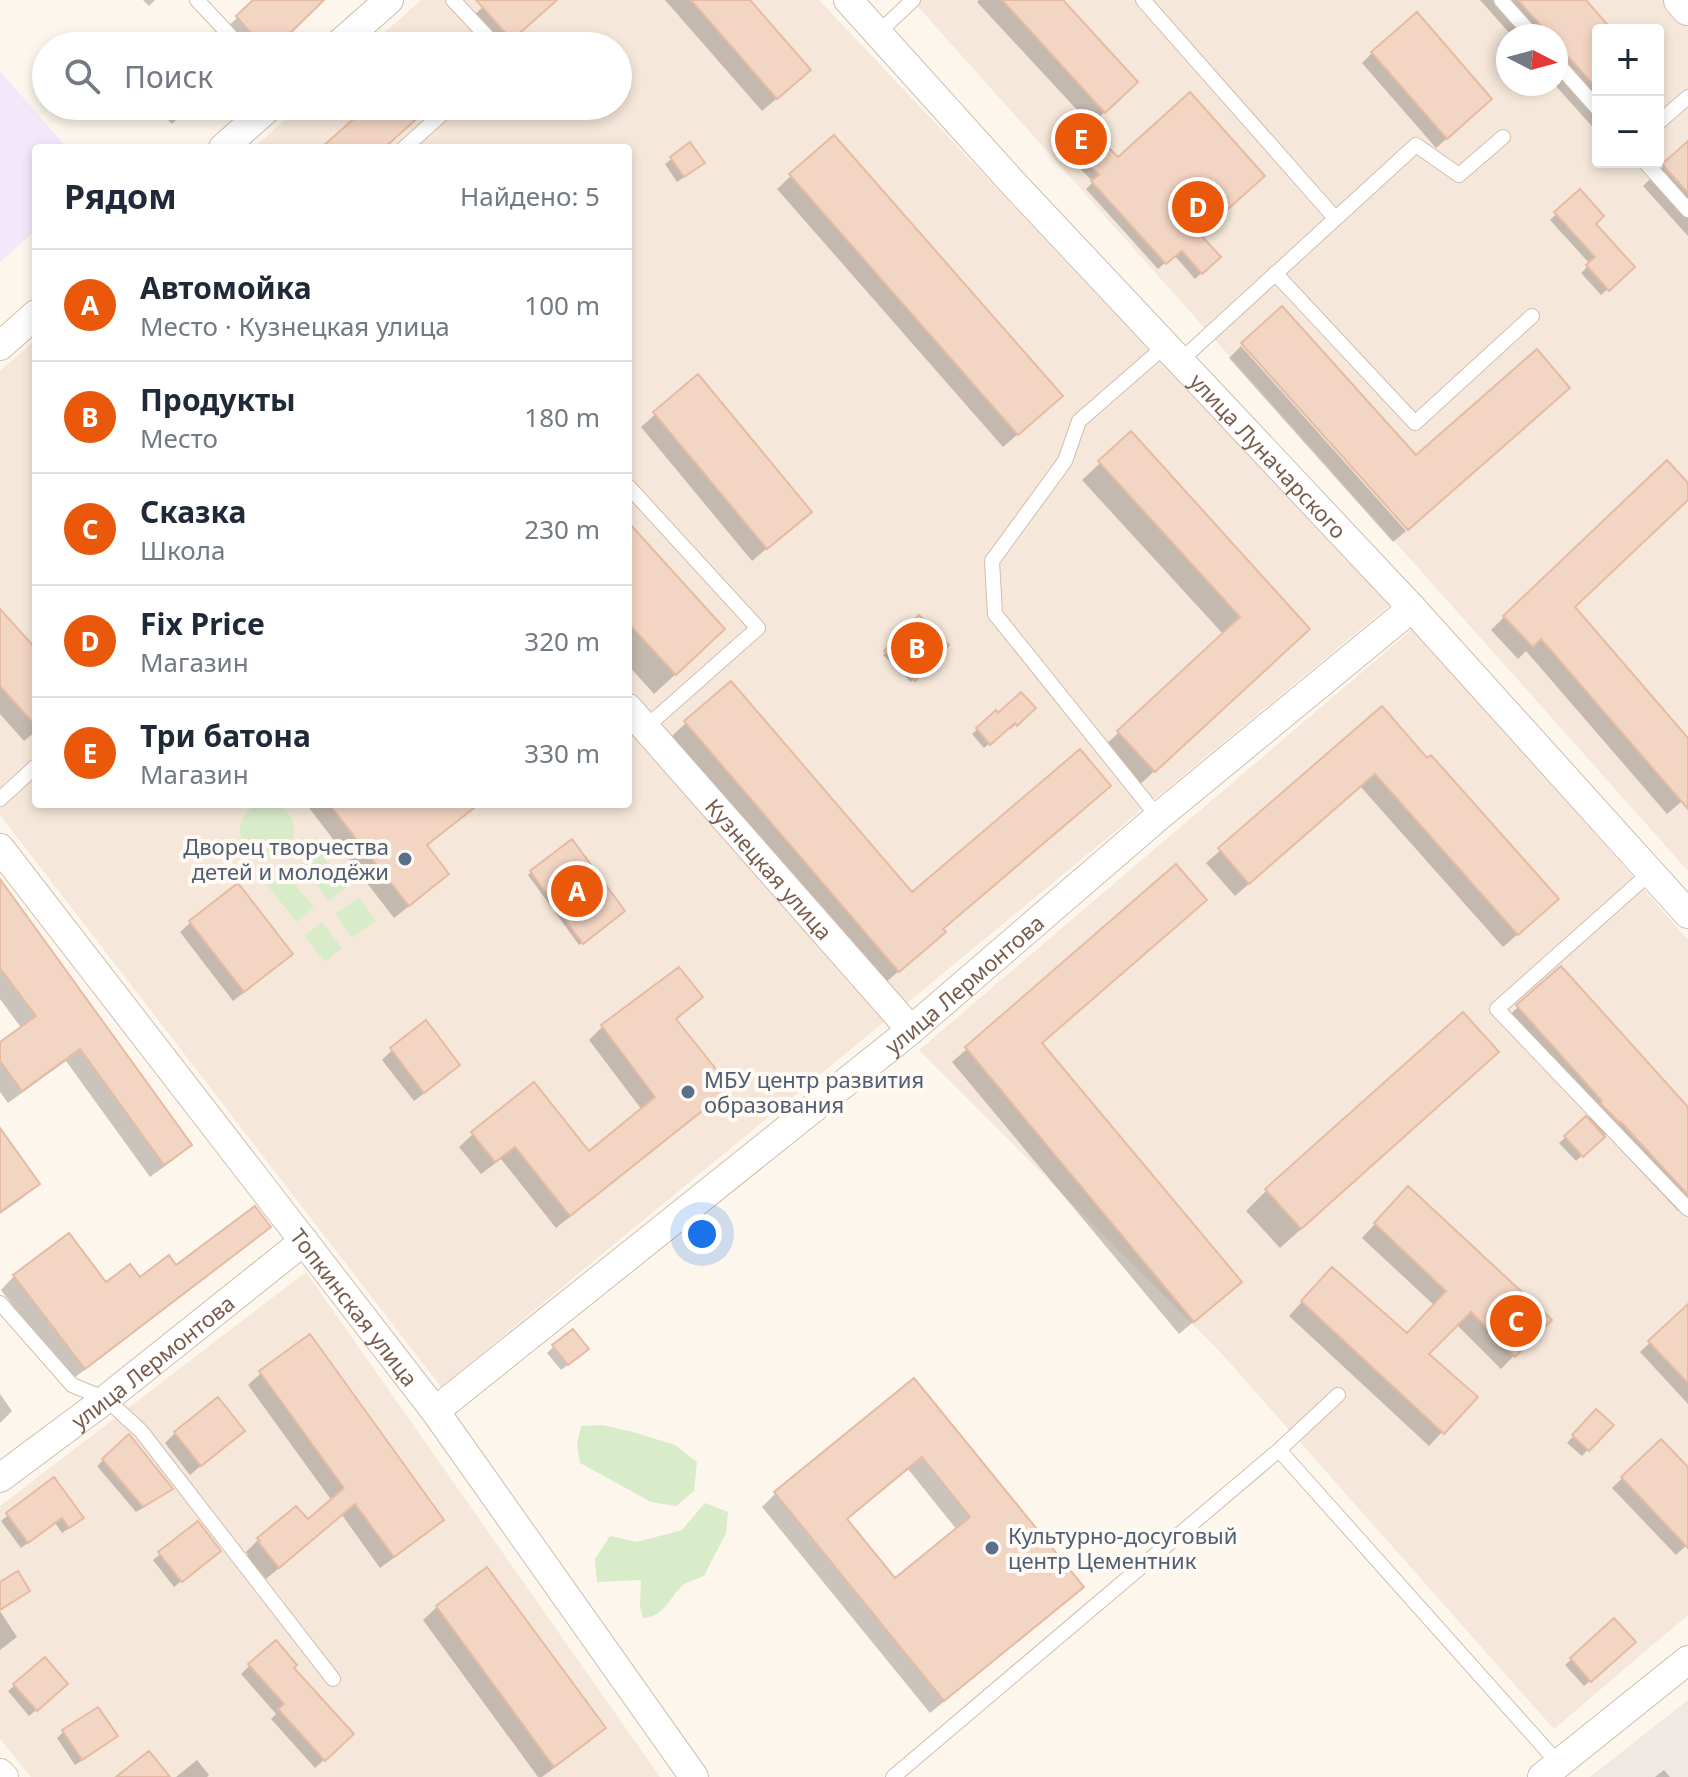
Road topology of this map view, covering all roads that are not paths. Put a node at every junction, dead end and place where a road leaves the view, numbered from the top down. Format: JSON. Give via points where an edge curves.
{"nodes":[{"id":1,"x":197,"y":0,"type":"edge"},
{"id":2,"x":389,"y":0,"type":"edge"},
{"id":3,"x":453,"y":0,"type":"edge"},
{"id":4,"x":848,"y":0,"type":"edge"},
{"id":5,"x":913,"y":0,"type":"edge"},
{"id":6,"x":1143,"y":0,"type":"edge"},
{"id":7,"x":1501,"y":0,"type":"edge"},
{"id":8,"x":1681,"y":0,"type":"edge"},
{"id":9,"x":1688,"y":8,"type":"edge"},
{"id":10,"x":1522,"y":24,"type":"edge"},
{"id":11,"x":227,"y":32,"type":"edge"},
{"id":12,"x":353,"y":32,"type":"edge"},
{"id":13,"x":483,"y":32,"type":"edge"},
{"id":14,"x":878,"y":33,"type":"junction"},
{"id":15,"x":1568,"y":75,"type":"edge"},
{"id":16,"x":1688,"y":97,"type":"edge"},
{"id":17,"x":1592,"y":102,"type":"edge"},
{"id":18,"x":1664,"y":118,"type":"edge"},
{"id":19,"x":254,"y":120,"type":"edge"},
{"id":20,"x":435,"y":120,"type":"edge"},
{"id":21,"x":1503,"y":137,"type":"dead end"},
{"id":22,"x":227,"y":144,"type":"edge"},
{"id":23,"x":408,"y":144,"type":"edge"},
{"id":24,"x":1650,"y":168,"type":"edge"},
{"id":25,"x":1688,"y":210,"type":"edge"},
{"id":26,"x":1335,"y":218,"type":"junction"},
{"id":27,"x":1275,"y":273,"type":"junction"},
{"id":28,"x":1532,"y":316,"type":"dead end"},
{"id":29,"x":32,"y":318,"type":"edge"},
{"id":30,"x":0,"y":346,"type":"edge"},
{"id":31,"x":1173,"y":354,"type":"junction"},
{"id":32,"x":632,"y":490,"type":"edge"},
{"id":33,"x":1412,"y":608,"type":"junction"},
{"id":34,"x":637,"y":718,"type":"edge"},
{"id":35,"x":32,"y":770,"type":"edge"},
{"id":36,"x":0,"y":799,"type":"edge"},
{"id":37,"x":1158,"y":817,"type":"junction"},
{"id":38,"x":0,"y":848,"type":"edge"},
{"id":39,"x":1651,"y":872,"type":"junction"},
{"id":40,"x":1688,"y":914,"type":"edge"},
{"id":41,"x":911,"y":1030,"type":"junction"},
{"id":42,"x":1688,"y":1209,"type":"edge"},
{"id":43,"x":304,"y":1241,"type":"junction"},
{"id":44,"x":0,"y":1303,"type":"edge"},
{"id":45,"x":1338,"y":1395,"type":"dead end"},
{"id":46,"x":106,"y":1399,"type":"junction"},
{"id":47,"x":435,"y":1411,"type":"junction"},
{"id":48,"x":1279,"y":1450,"type":"junction"},
{"id":49,"x":0,"y":1478,"type":"edge"},
{"id":50,"x":1688,"y":1660,"type":"edge"},
{"id":51,"x":333,"y":1679,"type":"dead end"},
{"id":52,"x":1551,"y":1771,"type":"edge"},
{"id":53,"x":900,"y":1775,"type":"edge"},
{"id":54,"x":694,"y":1777,"type":"edge"}],
"edges":[{"from":1,"to":11,"type":"lane"},
{"from":2,"to":12,"type":"street"},
{"from":3,"to":13,"type":"lane"},
{"from":4,"to":14,"type":"street","name":"улица Луначарского"},
{"from":5,"to":14,"type":"lane"},
{"from":6,"to":26,"type":"lane"},
{"from":7,"to":10,"type":"lane"},
{"from":8,"to":9,"type":"street"},
{"from":14,"to":31,"type":"street","name":"улица Луначарского"},
{"from":15,"to":17,"type":"lane"},
{"from":16,"to":18,"type":"lane"},
{"from":19,"to":22,"type":"street"},
{"from":20,"to":23,"type":"lane"},
{"from":21,"to":26,"type":"lane","via":[[1459,175],[1416,145]]},
{"from":24,"to":25,"type":"lane"},
{"from":26,"to":27,"type":"lane"},
{"from":27,"to":28,"type":"lane","via":[[1415,423]]},
{"from":27,"to":31,"type":"lane"},
{"from":29,"to":30,"type":"street"},
{"from":31,"to":33,"type":"street","name":"улица Луначарского"},
{"from":31,"to":37,"type":"lane","via":[[1079,421],[1065,461],[992,561],[995,614]]},
{"from":32,"to":34,"type":"lane","via":[[758,628]]},
{"from":33,"to":37,"type":"street","name":"улица Лермонтова"},
{"from":33,"to":39,"type":"street","name":"улица Луначарского"},
{"from":34,"to":41,"type":"street","name":"Кузнецкая улица"},
{"from":35,"to":36,"type":"lane"},
{"from":37,"to":41,"type":"street","name":"улица Лермонтова"},
{"from":38,"to":43,"type":"street","name":"Топкинская улица"},
{"from":39,"to":40,"type":"street","name":"улица Луначарского"},
{"from":39,"to":42,"type":"lane","via":[[1497,1009]]},
{"from":41,"to":47,"type":"street","name":"улица Лермонтова"},
{"from":43,"to":46,"type":"street","name":"улица Лермонтова"},
{"from":43,"to":47,"type":"street","name":"Топкинская улица"},
{"from":44,"to":46,"type":"lane","via":[[72,1385]]},
{"from":45,"to":48,"type":"lane"},
{"from":46,"to":49,"type":"street","name":"улица Лермонтова"},
{"from":46,"to":51,"type":"lane","via":[[141,1431]]},
{"from":47,"to":54,"type":"street","name":"Топкинская улица"},
{"from":48,"to":52,"type":"lane"},
{"from":48,"to":53,"type":"lane"},
{"from":50,"to":52,"type":"street"}]}
